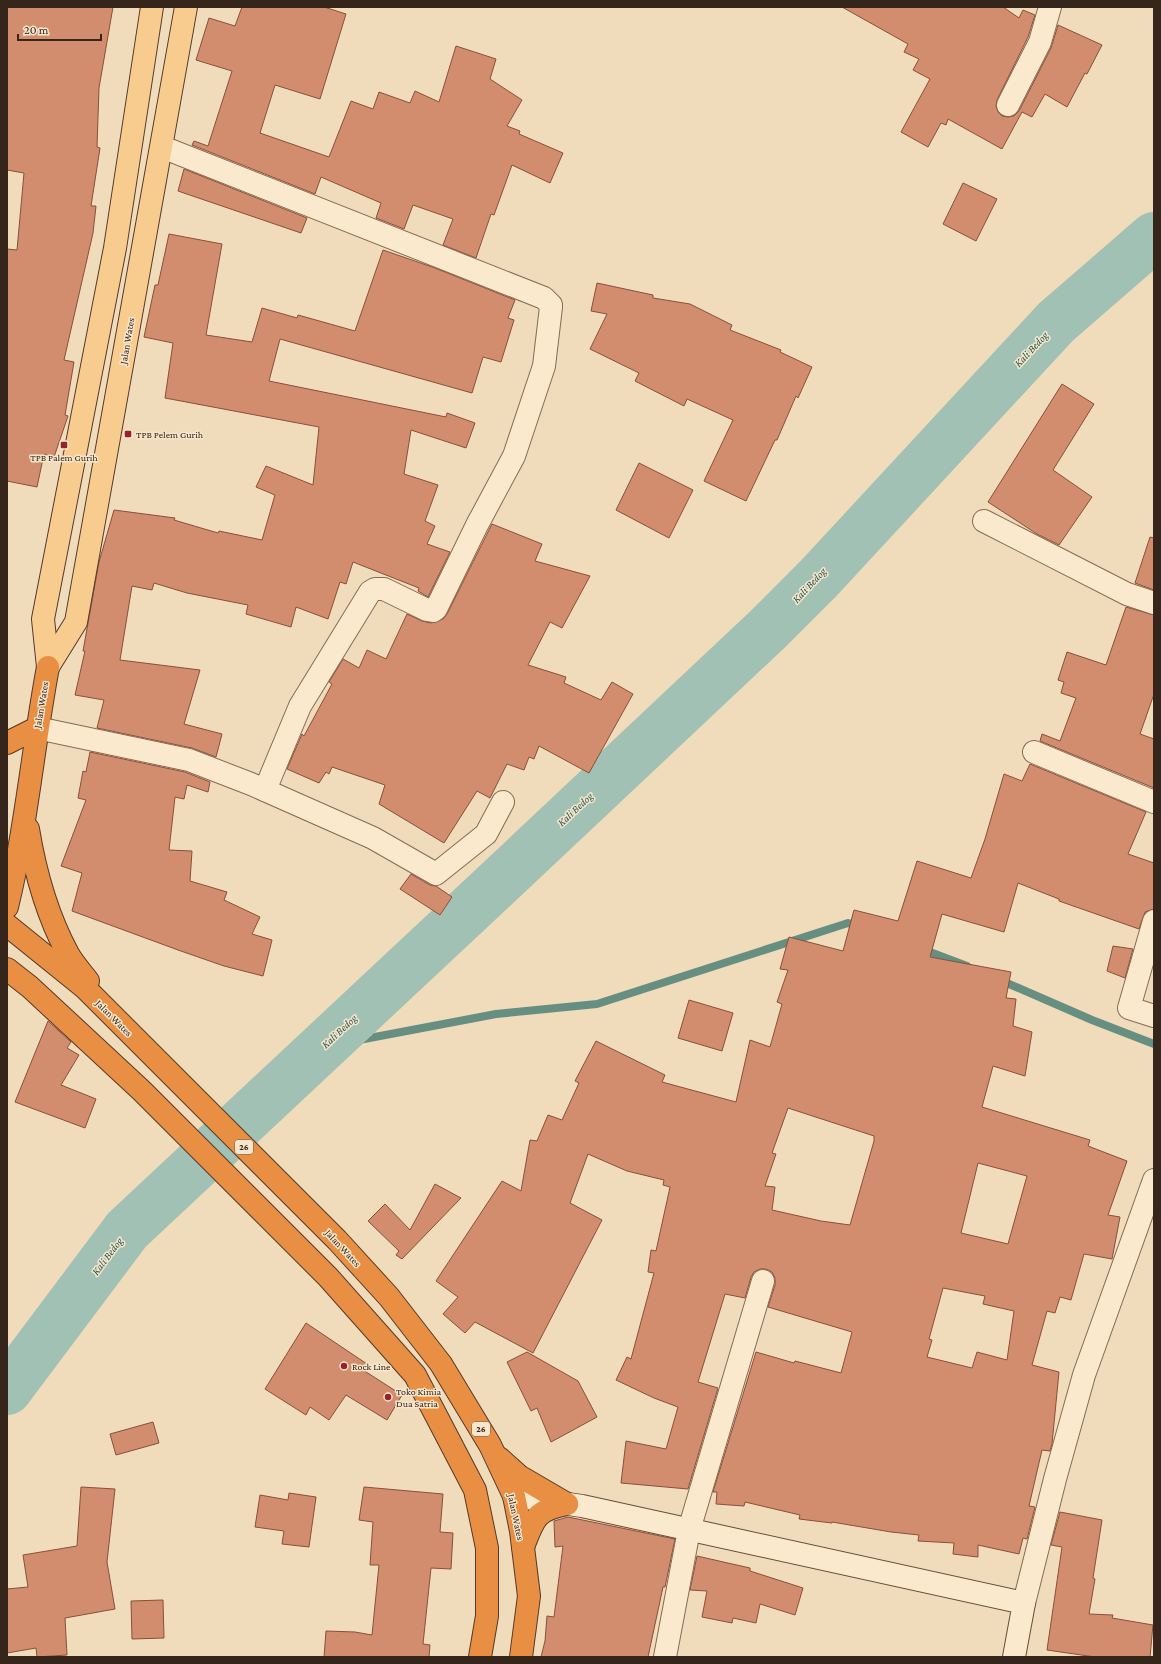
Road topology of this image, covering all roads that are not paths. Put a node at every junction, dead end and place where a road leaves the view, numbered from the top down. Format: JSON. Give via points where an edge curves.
{"nodes":[{"id":1,"x":152,"y":7,"type":"edge"},
{"id":2,"x":186,"y":7,"type":"edge"},
{"id":3,"x":1050,"y":7,"type":"edge"},
{"id":4,"x":1008,"y":105,"type":"dead end"},
{"id":5,"x":162,"y":147,"type":"junction"},
{"id":6,"x":984,"y":521,"type":"dead end"},
{"id":7,"x":1154,"y":603,"type":"edge"},
{"id":8,"x":48,"y":667,"type":"junction"},
{"id":9,"x":37,"y":728,"type":"junction"},
{"id":10,"x":7,"y":742,"type":"edge"},
{"id":11,"x":1034,"y":752,"type":"dead end"},
{"id":12,"x":265,"y":790,"type":"junction"},
{"id":13,"x":503,"y":802,"type":"dead end"},
{"id":14,"x":1154,"y":802,"type":"edge"},
{"id":15,"x":26,"y":810,"type":"junction"},
{"id":16,"x":7,"y":907,"type":"edge"},
{"id":17,"x":1154,"y":921,"type":"edge"},
{"id":18,"x":7,"y":925,"type":"edge"},
{"id":19,"x":7,"y":969,"type":"edge"},
{"id":20,"x":1154,"y":1016,"type":"edge"},
{"id":21,"x":116,"y":1020,"type":"junction"},
{"id":22,"x":1154,"y":1180,"type":"edge"},
{"id":23,"x":763,"y":1281,"type":"dead end"},
{"id":24,"x":495,"y":1454,"type":"junction"},
{"id":25,"x":514,"y":1496,"type":"junction"},
{"id":26,"x":567,"y":1504,"type":"junction"},
{"id":27,"x":689,"y":1530,"type":"junction"},
{"id":28,"x":523,"y":1547,"type":"junction"},
{"id":29,"x":1024,"y":1602,"type":"junction"},
{"id":30,"x":480,"y":1657,"type":"edge"},
{"id":31,"x":521,"y":1657,"type":"edge"},
{"id":32,"x":665,"y":1657,"type":"edge"},
{"id":33,"x":1014,"y":1657,"type":"edge"}],
"edges":[{"from":1,"to":8,"type":"main road","name":"Jalan Wates","via":[[115,248],[43,619]]},
{"from":2,"to":5,"type":"main road","name":"Jalan Wates"},
{"from":3,"to":4,"type":"street","via":[[1040,42]]},
{"from":5,"to":8,"type":"main road","name":"Jalan Wates","via":[[76,622]]},
{"from":5,"to":12,"type":"street","via":[[544,298],[551,304],[544,366],[514,456],[436,609],[427,610],[384,589],[370,592],[300,706]]},
{"from":6,"to":7,"type":"street","via":[[1127,594]]},
{"from":8,"to":9,"type":"highway","name":"Jalan Wates"},
{"from":9,"to":10,"type":"highway"},
{"from":9,"to":12,"type":"street","via":[[189,760]]},
{"from":9,"to":15,"type":"highway","name":"Jalan Wates"},
{"from":11,"to":14,"type":"street"},
{"from":12,"to":13,"type":"street","via":[[373,838],[436,874],[486,834]]},
{"from":15,"to":16,"type":"highway","name":"Jalan Wates"},
{"from":15,"to":21,"type":"highway","via":[[41,888],[55,926],[68,955]]},
{"from":17,"to":20,"type":"street","via":[[1128,1008]]},
{"from":18,"to":21,"type":"highway","name":"Jalan Wates","number":"26","via":[[85,988]]},
{"from":19,"to":30,"type":"highway","via":[[30,987],[142,1091],[334,1283],[415,1376],[475,1490],[487,1548],[487,1616]]},
{"from":21,"to":24,"type":"highway","name":"Jalan Wates","number":"26","via":[[337,1240],[389,1297],[441,1364]]},
{"from":22,"to":29,"type":"street","via":[[1084,1375]]},
{"from":23,"to":27,"type":"street"},
{"from":24,"to":25,"type":"highway","name":"Jalan Wates","number":"26"},
{"from":24,"to":26,"type":"highway","via":[[519,1476]]},
{"from":25,"to":26,"type":"street"},
{"from":25,"to":28,"type":"highway","name":"Jalan Wates","number":"26"},
{"from":26,"to":27,"type":"street"},
{"from":26,"to":28,"type":"highway","via":[[541,1512],[533,1522]]},
{"from":27,"to":29,"type":"street"},
{"from":27,"to":32,"type":"street"},
{"from":28,"to":31,"type":"highway","name":"Jalan Wates","number":"26","via":[[529,1596]]},
{"from":29,"to":33,"type":"street"}]}
